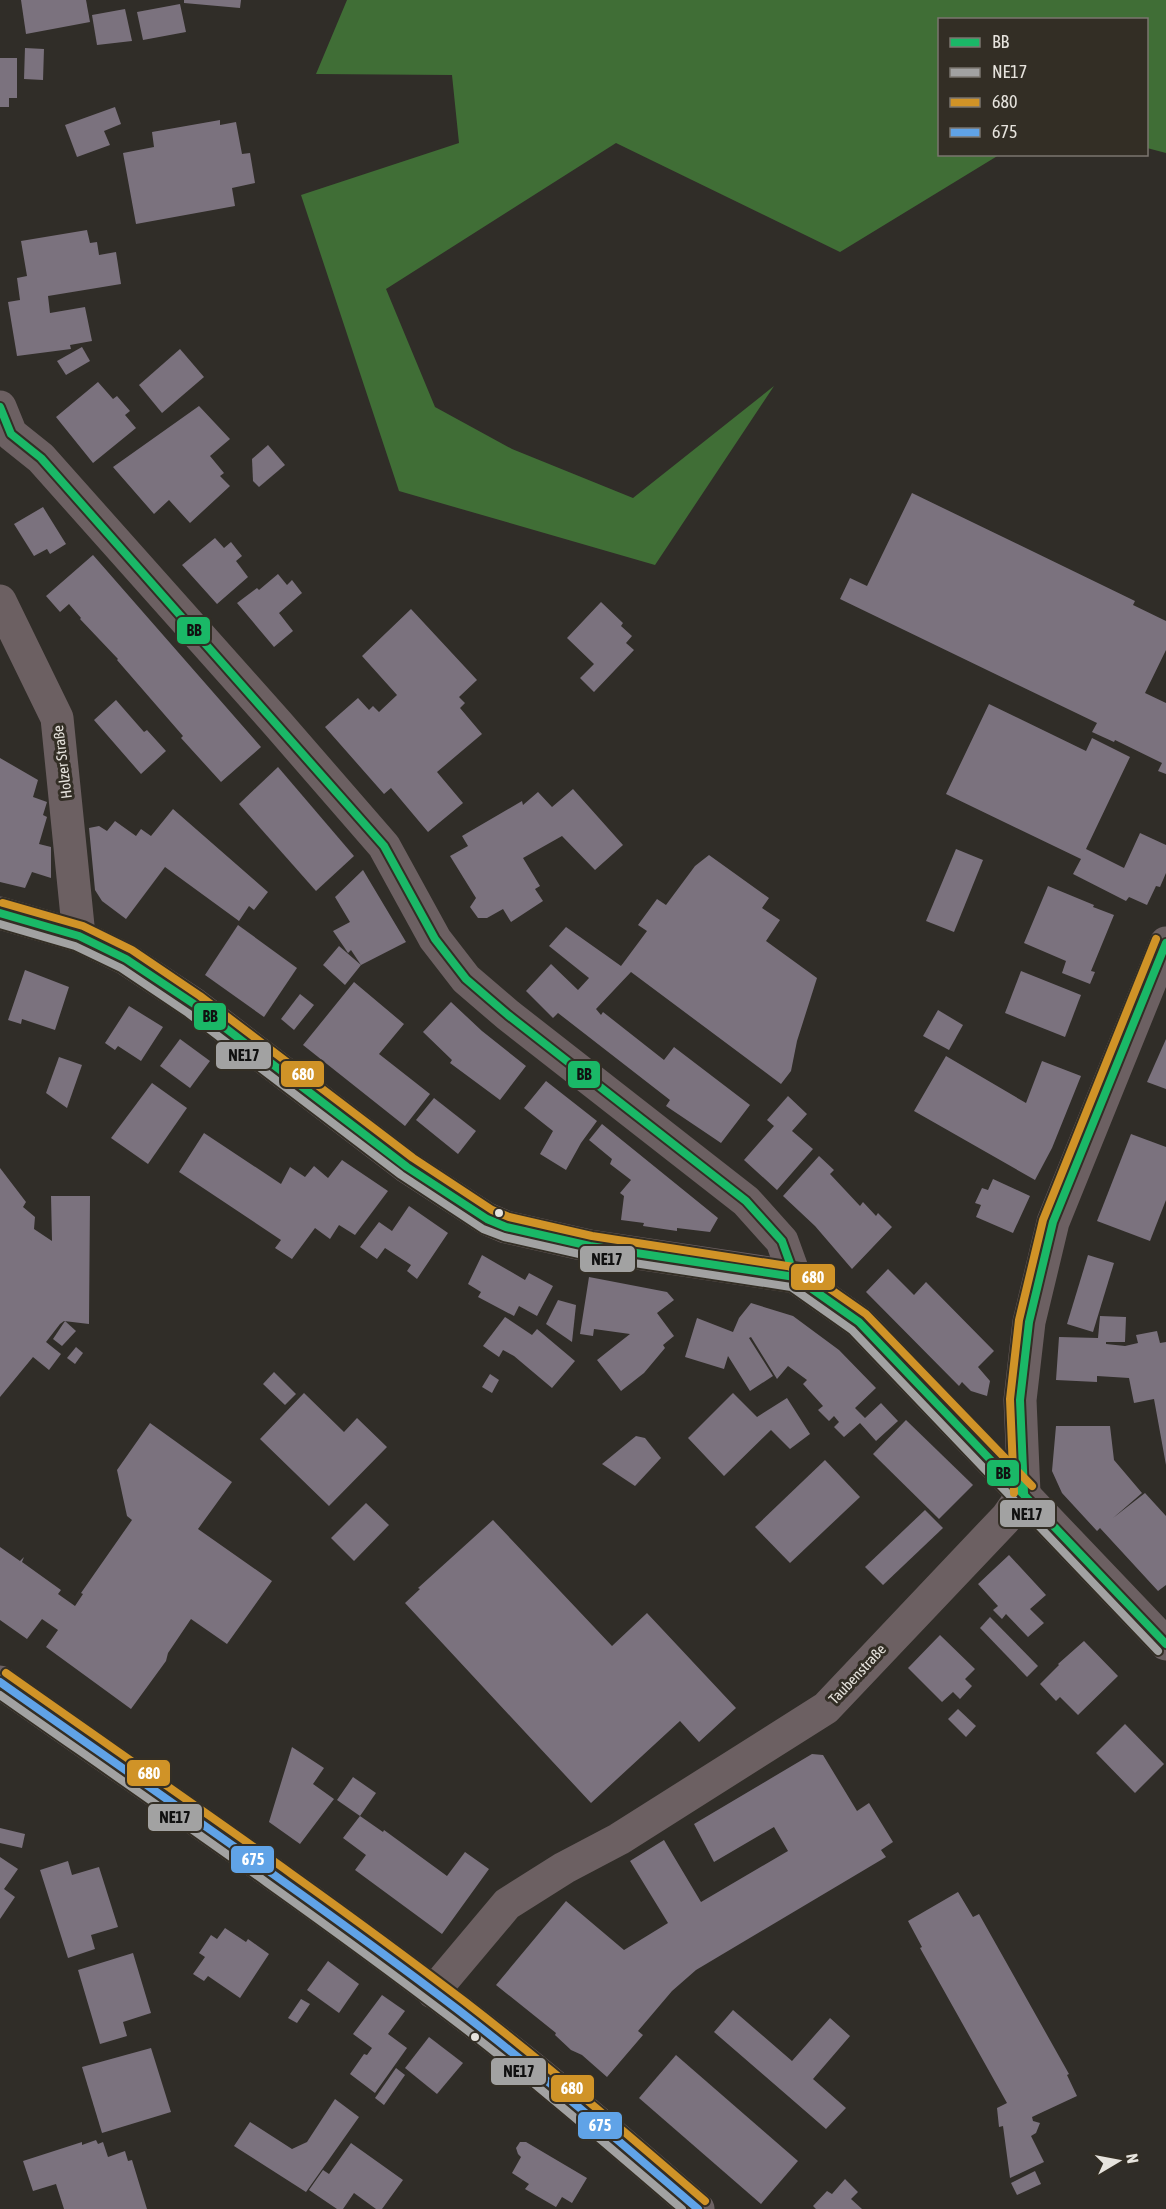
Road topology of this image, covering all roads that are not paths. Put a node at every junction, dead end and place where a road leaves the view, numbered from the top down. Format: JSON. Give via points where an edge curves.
{"nodes":[{"id":1,"x":4,"y":433,"type":"edge"},
{"id":2,"x":0,"y":601,"type":"edge"},
{"id":3,"x":0,"y":913,"type":"edge"},
{"id":4,"x":79,"y":936,"type":"junction"},
{"id":5,"x":1165,"y":945,"type":"edge"},
{"id":6,"x":795,"y":1277,"type":"junction"},
{"id":7,"x":1024,"y":1493,"type":"junction"},
{"id":8,"x":1166,"y":1644,"type":"edge"},
{"id":9,"x":0,"y":1682,"type":"edge"},
{"id":10,"x":434,"y":1992,"type":"junction"},
{"id":11,"x":698,"y":2209,"type":"edge"}],
"edges":[{"from":1,"to":6,"type":"street","via":[[41,458],[384,846],[435,939],[466,979],[746,1201],[782,1241]]},
{"from":2,"to":4,"type":"street","name":"Holzer Straße","via":[[57,718]]},
{"from":3,"to":4,"type":"street"},
{"from":4,"to":6,"type":"street","via":[[126,959],[194,1004],[407,1167],[487,1219],[590,1246]]},
{"from":5,"to":7,"type":"street","via":[[1053,1222],[1029,1322],[1020,1400]]},
{"from":6,"to":7,"type":"street","via":[[860,1322]]},
{"from":7,"to":8,"type":"street"},
{"from":7,"to":10,"type":"street","name":"Taubenstraße","via":[[1007,1517],[826,1708],[619,1839],[507,1904]]},
{"from":9,"to":10,"type":"main road"},
{"from":10,"to":11,"type":"main road","via":[[522,2060]]}]}
